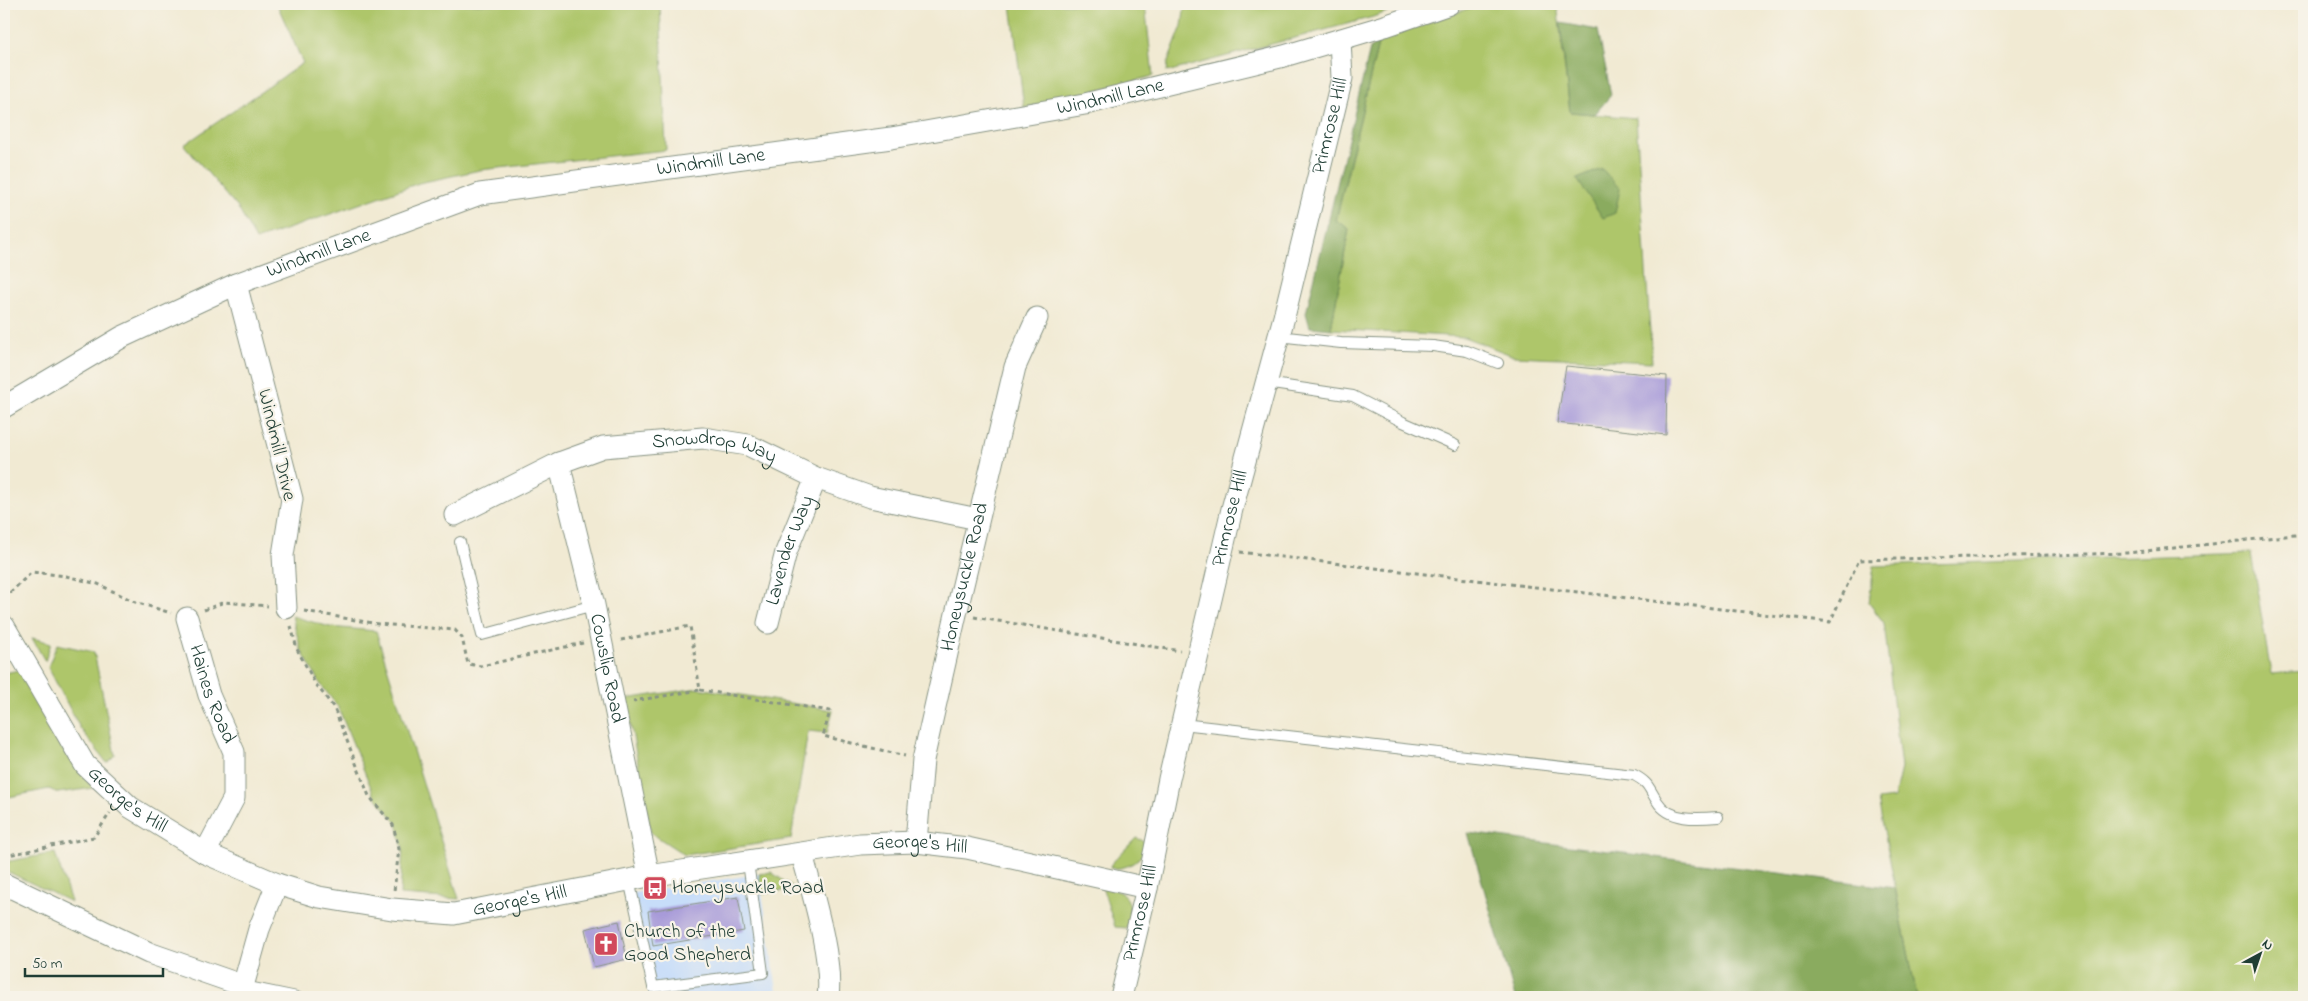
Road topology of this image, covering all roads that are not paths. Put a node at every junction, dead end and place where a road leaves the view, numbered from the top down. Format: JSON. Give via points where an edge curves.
{"nodes":[{"id":1,"x":1449,"y":4,"type":"edge"},
{"id":2,"x":1340,"y":40,"type":"junction"},
{"id":3,"x":236,"y":284,"type":"junction"},
{"id":4,"x":1037,"y":318,"type":"dead end"},
{"id":5,"x":1278,"y":336,"type":"junction"},
{"id":6,"x":1498,"y":364,"type":"dead end"},
{"id":7,"x":1266,"y":383,"type":"junction"},
{"id":8,"x":4,"y":407,"type":"edge"},
{"id":9,"x":1455,"y":445,"type":"dead end"},
{"id":10,"x":559,"y":463,"type":"junction"},
{"id":11,"x":816,"y":478,"type":"junction"},
{"id":12,"x":455,"y":515,"type":"dead end"},
{"id":13,"x":978,"y":519,"type":"junction"},
{"id":14,"x":460,"y":542,"type":"dead end"},
{"id":15,"x":594,"y":606,"type":"junction"},
{"id":16,"x":286,"y":608,"type":"road end"},
{"id":17,"x":187,"y":618,"type":"dead end"},
{"id":18,"x":768,"y":623,"type":"dead end"},
{"id":19,"x":4,"y":626,"type":"edge"},
{"id":20,"x":1182,"y":724,"type":"junction"},
{"id":21,"x":1718,"y":817,"type":"dead end"},
{"id":22,"x":916,"y":842,"type":"junction"},
{"id":23,"x":205,"y":853,"type":"junction"},
{"id":24,"x":802,"y":854,"type":"junction"},
{"id":25,"x":748,"y":862,"type":"junction"},
{"id":26,"x":639,"y":878,"type":"junction"},
{"id":27,"x":4,"y":884,"type":"edge"},
{"id":28,"x":277,"y":884,"type":"junction"},
{"id":29,"x":1148,"y":888,"type":"junction"},
{"id":30,"x":242,"y":992,"type":"edge"},
{"id":31,"x":297,"y":997,"type":"edge"},
{"id":32,"x":828,"y":997,"type":"edge"},
{"id":33,"x":1121,"y":997,"type":"edge"}],
"edges":[{"from":1,"to":2,"type":"street","name":"Windmill Lane"},
{"from":2,"to":3,"type":"street","name":"Windmill Lane","via":[[1066,107],[891,138],[480,194]]},
{"from":2,"to":5,"type":"street","name":"Primrose Hill","via":[[1342,78]]},
{"from":3,"to":8,"type":"street","name":"Windmill Lane","via":[[122,337]]},
{"from":3,"to":16,"type":"street","name":"Windmill Drive","via":[[292,499],[283,555]]},
{"from":4,"to":13,"type":"street","name":"Honeysuckle Road","via":[[1015,367]]},
{"from":5,"to":6,"type":"lane","via":[[1341,343],[1433,346],[1467,351]]},
{"from":5,"to":7,"type":"street","name":"Primrose Hill"},
{"from":7,"to":9,"type":"lane","via":[[1353,396]]},
{"from":7,"to":20,"type":"street","name":"Primrose Hill","via":[[1222,550]]},
{"from":10,"to":11,"type":"street","name":"Snowdrop Way","via":[[603,447],[702,438],[748,445]]},
{"from":10,"to":12,"type":"street","name":"Snowdrop Way"},
{"from":10,"to":15,"type":"street","name":"Cowslip Road"},
{"from":11,"to":13,"type":"street","name":"Snowdrop Way","via":[[870,497]]},
{"from":11,"to":18,"type":"street","name":"Lavender Way","via":[[786,552]]},
{"from":13,"to":22,"type":"street","name":"Honeysuckle Road","via":[[923,760]]},
{"from":14,"to":15,"type":"lane","via":[[482,635]]},
{"from":15,"to":26,"type":"street","name":"Cowslip Road","via":[[615,703]]},
{"from":17,"to":23,"type":"street","name":"Haines Road","via":[[209,695],[234,752],[234,798]]},
{"from":19,"to":23,"type":"street","name":"George's Hill","via":[[85,764],[130,807]]},
{"from":20,"to":21,"type":"lane","via":[[1634,775],[1647,782],[1663,809],[1686,818]]},
{"from":20,"to":29,"type":"street","name":"Primrose Hill"},
{"from":22,"to":24,"type":"street","name":"George's Hill","via":[[860,844]]},
{"from":22,"to":29,"type":"street","name":"George's Hill","via":[[967,848]]},
{"from":23,"to":28,"type":"street","name":"George's Hill"},
{"from":24,"to":25,"type":"street","name":"George's Hill"},
{"from":24,"to":32,"type":"street","via":[[818,916],[830,984]]},
{"from":25,"to":26,"type":"street","name":"George's Hill"},
{"from":25,"to":26,"type":"lane","via":[[763,973],[654,987]]},
{"from":26,"to":28,"type":"street","name":"George's Hill","via":[[454,914],[392,909],[319,897]]},
{"from":27,"to":30,"type":"street","via":[[149,953]]},
{"from":28,"to":30,"type":"street","via":[[259,929]]},
{"from":29,"to":33,"type":"street","name":"Primrose Hill"},
{"from":30,"to":31,"type":"lane"}]}
